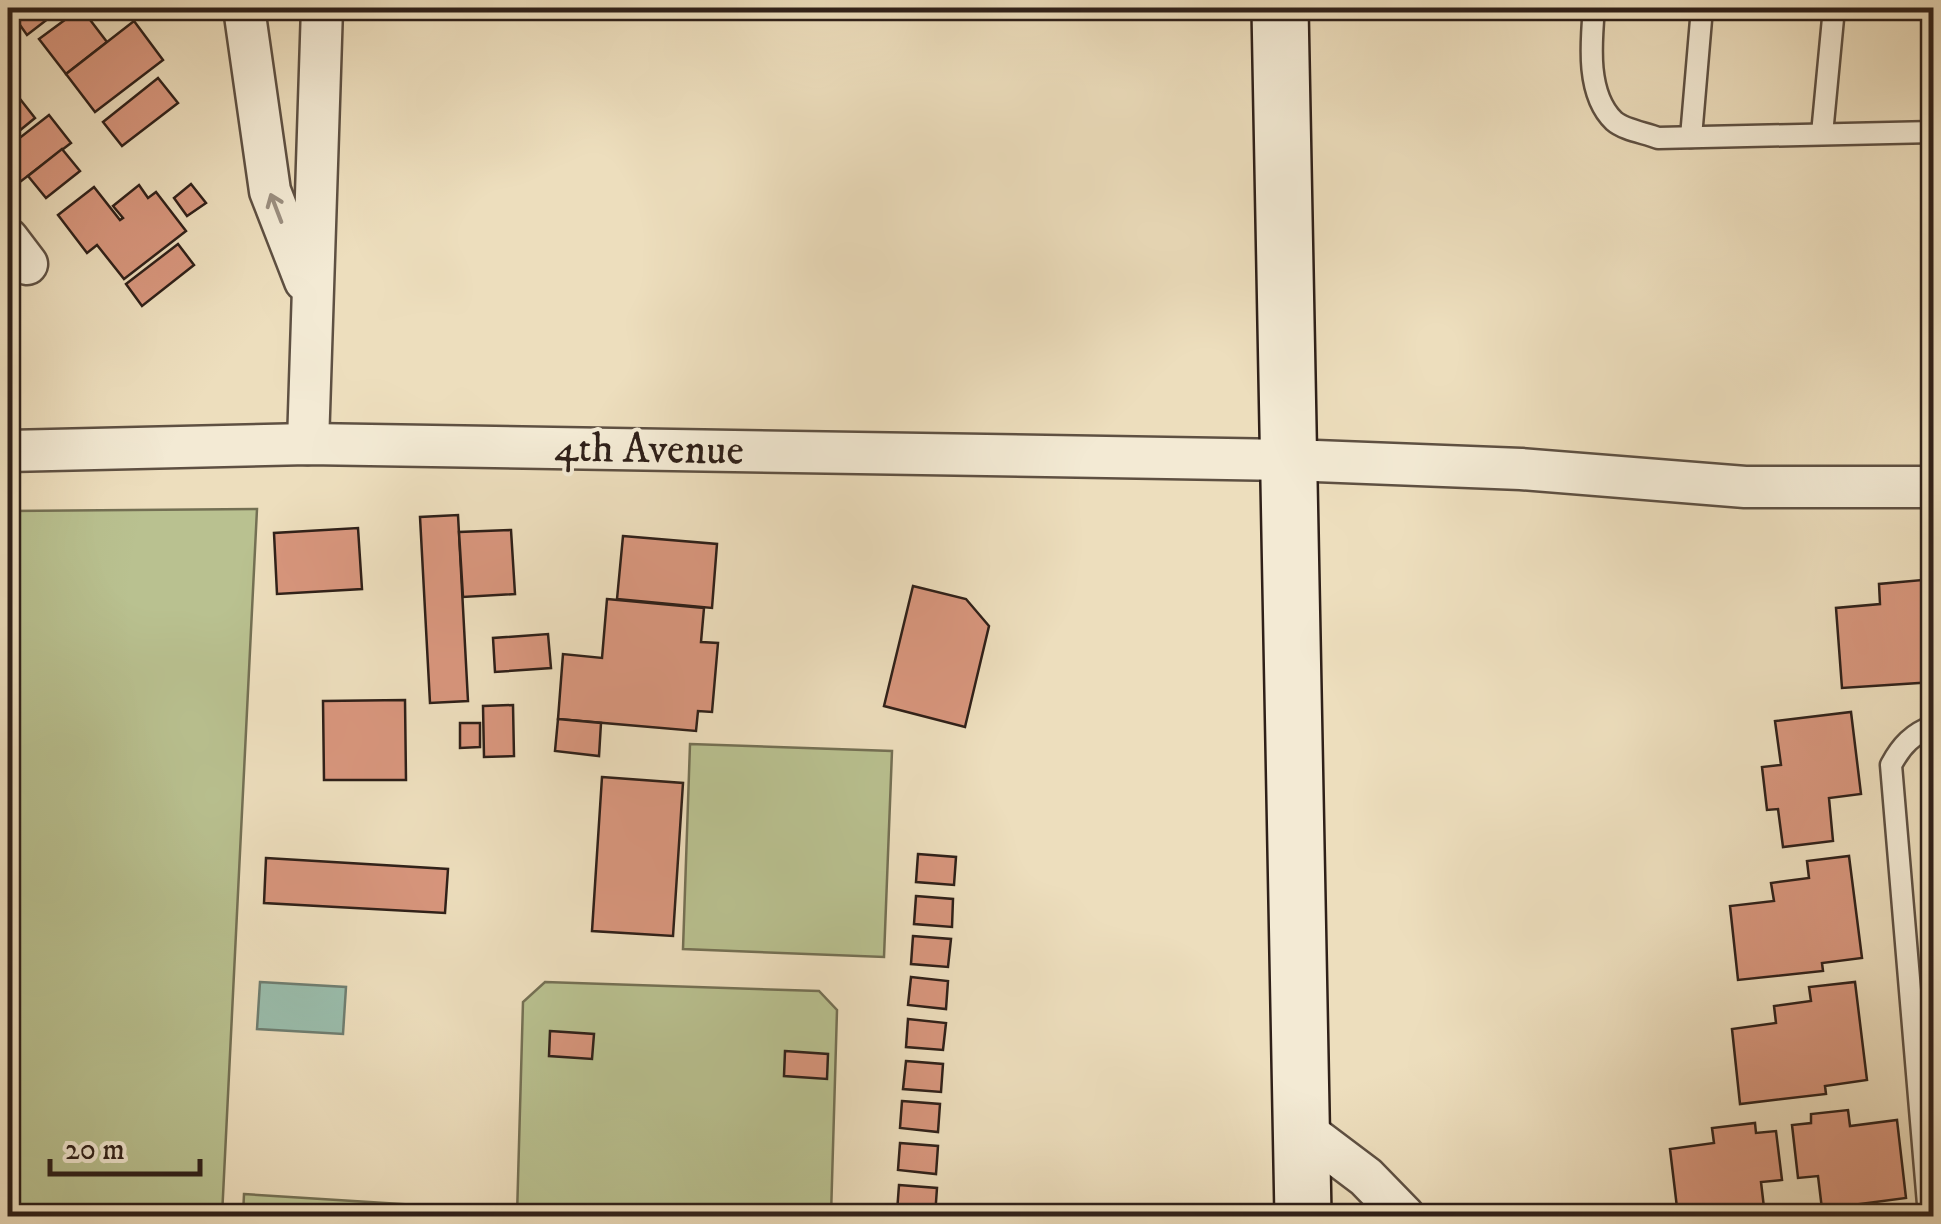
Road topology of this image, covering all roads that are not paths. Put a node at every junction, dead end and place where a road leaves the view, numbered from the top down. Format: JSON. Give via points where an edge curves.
{"nodes":[{"id":1,"x":244,"y":8,"type":"edge"},
{"id":2,"x":322,"y":8,"type":"edge"},
{"id":3,"x":1280,"y":8,"type":"edge"},
{"id":4,"x":1594,"y":8,"type":"edge"},
{"id":5,"x":1702,"y":8,"type":"edge"},
{"id":6,"x":1834,"y":8,"type":"edge"},
{"id":7,"x":1934,"y":132,"type":"edge"},
{"id":8,"x":1822,"y":134,"type":"junction"},
{"id":9,"x":1692,"y":137,"type":"junction"},
{"id":10,"x":312,"y":298,"type":"junction"},
{"id":11,"x":308,"y":444,"type":"junction"},
{"id":12,"x":8,"y":452,"type":"edge"},
{"id":13,"x":1290,"y":460,"type":"junction"},
{"id":14,"x":1934,"y":488,"type":"edge"},
{"id":15,"x":1934,"y":726,"type":"edge"},
{"id":16,"x":1302,"y":1128,"type":"junction"},
{"id":17,"x":1303,"y":1216,"type":"edge"},
{"id":18,"x":1404,"y":1216,"type":"edge"},
{"id":19,"x":1929,"y":1216,"type":"edge"}],
"edges":[{"from":10,"to":1,"type":"street","one_way":true,"via":[[270,191]]},
{"from":2,"to":10,"type":"street"},
{"from":3,"to":13,"type":"main road"},
{"from":4,"to":9,"type":"lane","via":[[1598,95],[1616,122],[1658,138]]},
{"from":5,"to":9,"type":"lane"},
{"from":6,"to":8,"type":"lane"},
{"from":7,"to":8,"type":"lane"},
{"from":8,"to":9,"type":"lane"},
{"from":10,"to":11,"type":"street"},
{"from":11,"to":12,"type":"street","name":"4th Avenue"},
{"from":11,"to":13,"type":"street","name":"4th Avenue"},
{"from":13,"to":14,"type":"street","name":"4th Avenue","via":[[1744,487]]},
{"from":13,"to":16,"type":"main road"},
{"from":15,"to":19,"type":"lane","via":[[1900,747],[1891,765]]},
{"from":16,"to":17,"type":"main road"},
{"from":16,"to":18,"type":"street"}]}
